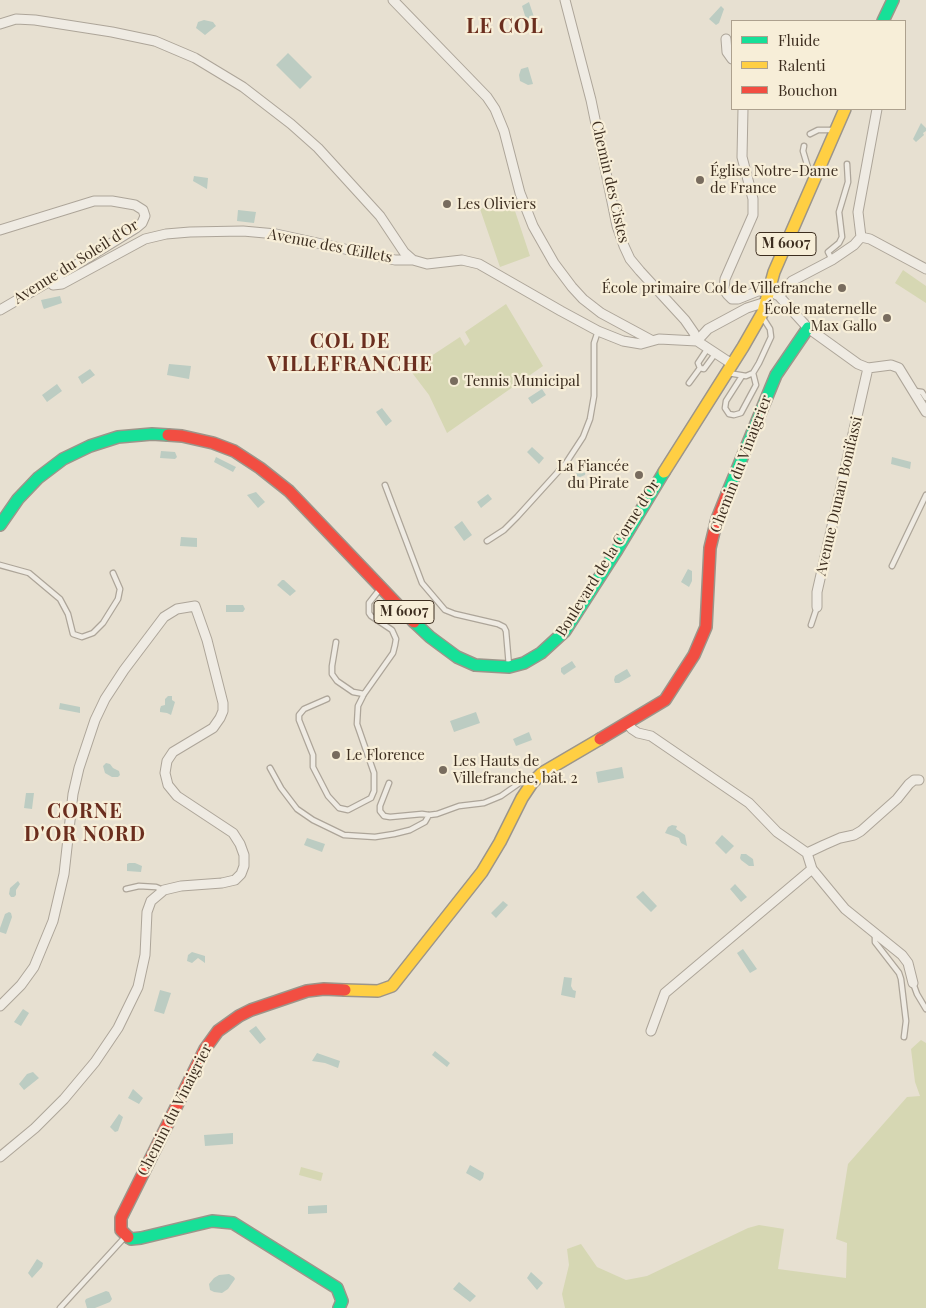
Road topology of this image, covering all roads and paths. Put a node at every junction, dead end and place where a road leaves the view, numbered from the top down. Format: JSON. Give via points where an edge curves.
{"nodes":[{"id":1,"x":393,"y":0,"type":"edge"},
{"id":2,"x":565,"y":0,"type":"edge"},
{"id":3,"x":893,"y":0,"type":"edge"},
{"id":4,"x":883,"y":20,"type":"edge"},
{"id":5,"x":0,"y":24,"type":"edge"},
{"id":6,"x":726,"y":39,"type":"dead end"},
{"id":7,"x":731,"y":58,"type":"edge"},
{"id":8,"x":743,"y":110,"type":"edge"},
{"id":9,"x":845,"y":110,"type":"edge"},
{"id":10,"x":877,"y":110,"type":"edge"},
{"id":11,"x":836,"y":130,"type":"junction"},
{"id":12,"x":810,"y":134,"type":"dead end"},
{"id":13,"x":804,"y":146,"type":"dead end"},
{"id":14,"x":847,"y":164,"type":"dead end"},
{"id":15,"x":815,"y":176,"type":"junction"},
{"id":16,"x":0,"y":230,"type":"edge"},
{"id":17,"x":861,"y":237,"type":"junction"},
{"id":18,"x":413,"y":260,"type":"junction"},
{"id":19,"x":832,"y":260,"type":"junction"},
{"id":20,"x":926,"y":269,"type":"edge"},
{"id":21,"x":50,"y":281,"type":"junction"},
{"id":22,"x":771,"y":296,"type":"junction"},
{"id":23,"x":0,"y":310,"type":"edge"},
{"id":24,"x":761,"y":316,"type":"junction"},
{"id":25,"x":808,"y":328,"type":"junction"},
{"id":26,"x":598,"y":331,"type":"junction"},
{"id":27,"x":651,"y":340,"type":"junction"},
{"id":28,"x":697,"y":341,"type":"junction"},
{"id":29,"x":711,"y":351,"type":"junction"},
{"id":30,"x":700,"y":368,"type":"junction"},
{"id":31,"x":868,"y":368,"type":"junction"},
{"id":32,"x":729,"y":369,"type":"junction"},
{"id":33,"x":753,"y":373,"type":"junction"},
{"id":34,"x":742,"y":376,"type":"junction"},
{"id":35,"x":690,"y":383,"type":"dead end"},
{"id":36,"x":913,"y":391,"type":"junction"},
{"id":37,"x":926,"y":398,"type":"edge"},
{"id":38,"x":926,"y":412,"type":"edge"},
{"id":39,"x":385,"y":485,"type":"dead end"},
{"id":40,"x":926,"y":495,"type":"edge"},
{"id":41,"x":0,"y":525,"type":"edge"},
{"id":42,"x":487,"y":541,"type":"dead end"},
{"id":43,"x":0,"y":565,"type":"edge"},
{"id":44,"x":892,"y":566,"type":"dead end"},
{"id":45,"x":113,"y":573,"type":"dead end"},
{"id":46,"x":380,"y":588,"type":"junction"},
{"id":47,"x":816,"y":607,"type":"joint"},
{"id":48,"x":811,"y":625,"type":"dead end"},
{"id":49,"x":336,"y":642,"type":"dead end"},
{"id":50,"x":509,"y":667,"type":"junction"},
{"id":51,"x":364,"y":694,"type":"junction"},
{"id":52,"x":327,"y":699,"type":"dead end"},
{"id":53,"x":627,"y":723,"type":"junction"},
{"id":54,"x":270,"y":768,"type":"dead end"},
{"id":55,"x":919,"y":780,"type":"dead end"},
{"id":56,"x":532,"y":783,"type":"junction"},
{"id":57,"x":390,"y":784,"type":"dead end"},
{"id":58,"x":429,"y":815,"type":"junction"},
{"id":59,"x":807,"y":853,"type":"junction"},
{"id":60,"x":812,"y":869,"type":"junction"},
{"id":61,"x":126,"y":889,"type":"dead end"},
{"id":62,"x":164,"y":890,"type":"junction"},
{"id":63,"x":875,"y":932,"type":"junction"},
{"id":64,"x":913,"y":983,"type":"joint"},
{"id":65,"x":0,"y":1006,"type":"edge"},
{"id":66,"x":926,"y":1009,"type":"edge"},
{"id":67,"x":651,"y":1031,"type":"dead end"},
{"id":68,"x":904,"y":1037,"type":"dead end"},
{"id":69,"x":0,"y":1157,"type":"edge"},
{"id":70,"x":126,"y":1236,"type":"junction"},
{"id":71,"x":60,"y":1308,"type":"edge"},
{"id":72,"x":339,"y":1308,"type":"edge"}],
"edges":[{"from":1,"to":27,"type":"street","via":[[495,109],[533,226],[572,287],[601,313]]},
{"from":2,"to":28,"type":"street","name":"Chemin des Cistes","via":[[624,246],[640,271],[686,320]]},
{"from":3,"to":4,"type":"street"},
{"from":5,"to":18,"type":"street","via":[[16,19],[35,20],[112,32],[155,41],[195,58],[243,87],[318,148],[380,216]]},
{"from":6,"to":7,"type":"street"},
{"from":8,"to":22,"type":"street","via":[[742,157],[753,199],[752,215],[725,279],[724,289],[732,299],[738,300],[758,291]]},
{"from":9,"to":11,"type":"street","number":"M 6007"},
{"from":10,"to":17,"type":"street","via":[[858,212]]},
{"from":11,"to":12,"type":"lane","via":[[818,130]]},
{"from":11,"to":15,"type":"street","number":"M 6007"},
{"from":13,"to":15,"type":"lane","via":[[809,171]]},
{"from":14,"to":19,"type":"lane","via":[[848,182],[839,212],[842,237],[828,252]]},
{"from":15,"to":22,"type":"street","number":"M 6007","via":[[774,272]]},
{"from":16,"to":21,"type":"street","name":"Avenue du Soleil d'Or","via":[[94,201],[134,205],[143,210],[146,216],[136,228]]},
{"from":17,"to":19,"type":"street"},
{"from":17,"to":20,"type":"street"},
{"from":18,"to":21,"type":"street","name":"Avenue des Œillets","via":[[395,260],[276,234],[190,232],[145,239],[62,284],[53,285]]},
{"from":18,"to":26,"type":"street","name":"Avenue des Œillets","via":[[427,264],[462,260],[479,264]]},
{"from":19,"to":22,"type":"street"},
{"from":21,"to":23,"type":"street","name":"Avenue du Soleil d'Or"},
{"from":22,"to":24,"type":"street","name":"Boulevard de la Corne d'Or","number":"M 6007"},
{"from":22,"to":25,"type":"street"},
{"from":22,"to":28,"type":"street","via":[[708,329]]},
{"from":24,"to":32,"type":"street","name":"Boulevard de la Corne d'Or","number":"M 6007"},
{"from":24,"to":33,"type":"lane","via":[[771,336]]},
{"from":25,"to":31,"type":"street"},
{"from":25,"to":53,"type":"street","name":"Chemin du Vinaigrier","via":[[776,376],[717,519],[710,548],[707,616],[702,640],[665,700]]},
{"from":26,"to":27,"type":"street","name":"Avenue des Œillets","via":[[633,344]]},
{"from":26,"to":42,"type":"lane","via":[[594,343],[594,396],[583,437],[566,463],[517,517]]},
{"from":27,"to":28,"type":"street","name":"Avenue des Œillets"},
{"from":28,"to":29,"type":"street"},
{"from":29,"to":30,"type":"lane","via":[[698,363]]},
{"from":29,"to":30,"type":"lane","via":[[704,369]]},
{"from":29,"to":32,"type":"street"},
{"from":30,"to":35,"type":"lane"},
{"from":31,"to":36,"type":"street","via":[[891,365],[898,368]]},
{"from":31,"to":47,"type":"street","name":"Avenue Dunan Bonifassi"},
{"from":32,"to":34,"type":"lane"},
{"from":32,"to":50,"type":"street","name":"Boulevard de la Corne d'Or","number":"M 6007","via":[[565,632],[542,654]]},
{"from":33,"to":34,"type":"lane"},
{"from":33,"to":34,"type":"lane","via":[[756,385],[741,413],[734,416],[725,408],[726,402]]},
{"from":36,"to":37,"type":"lane","via":[[922,392]]},
{"from":36,"to":38,"type":"street"},
{"from":39,"to":50,"type":"lane","via":[[422,583],[445,610],[504,627]]},
{"from":40,"to":44,"type":"lane"},
{"from":41,"to":46,"type":"street","name":"Boulevard de la Corne d'Or","number":"M 6007","via":[[38,478],[63,459],[118,437],[182,436],[212,442],[234,451],[260,468],[289,491]]},
{"from":43,"to":45,"type":"lane","via":[[29,573],[60,599],[73,634],[82,637],[93,633],[103,623],[118,599],[120,589]]},
{"from":46,"to":50,"type":"street","name":"Boulevard de la Corne d'Or","number":"M 6007","via":[[430,637],[457,657],[475,665]]},
{"from":46,"to":51,"type":"lane","via":[[369,603],[369,613],[392,630],[396,639],[393,653]]},
{"from":47,"to":48,"type":"lane","name":"Avenue Dunan Bonifassi"},
{"from":49,"to":51,"type":"lane","via":[[332,674],[352,692]]},
{"from":51,"to":52,"type":"lane","via":[[358,706],[357,724],[374,773],[374,790],[371,798],[348,810],[338,808],[328,796],[313,767],[313,754],[299,720],[304,709]]},
{"from":53,"to":56,"type":"street","name":"Chemin du Vinaigrier","via":[[542,773]]},
{"from":53,"to":59,"type":"street","via":[[638,734],[651,736],[748,803],[777,832]]},
{"from":54,"to":58,"type":"lane","via":[[297,809],[344,835],[394,834],[425,822]]},
{"from":55,"to":59,"type":"street","via":[[914,780],[861,831]]},
{"from":56,"to":58,"type":"lane","via":[[521,782],[484,803]]},
{"from":56,"to":70,"type":"street","name":"Chemin du Vinaigrier","via":[[482,872],[392,986],[378,991],[307,991],[251,1010],[218,1031],[200,1057],[121,1218],[121,1230]]},
{"from":57,"to":58,"type":"lane","via":[[380,806],[384,816]]},
{"from":59,"to":60,"type":"street"},
{"from":60,"to":63,"type":"street","via":[[845,910]]},
{"from":60,"to":67,"type":"street","via":[[665,993]]},
{"from":61,"to":62,"type":"lane","via":[[147,886]]},
{"from":62,"to":65,"type":"street","via":[[234,880],[244,866],[244,855],[233,833],[177,796],[168,785],[164,772],[173,752],[213,728],[223,711],[208,640],[195,606],[177,609],[164,617],[105,698],[79,768],[64,874],[53,920],[34,967]]},
{"from":62,"to":69,"type":"street","via":[[151,901],[147,912],[145,955],[138,987],[118,1028],[64,1099]]},
{"from":63,"to":64,"type":"street","via":[[908,963]]},
{"from":63,"to":68,"type":"lane","via":[[875,942],[901,979],[906,1021]]},
{"from":64,"to":66,"type":"lane"},
{"from":70,"to":71,"type":"lane"},
{"from":70,"to":72,"type":"street","via":[[141,1238],[212,1221],[234,1223],[337,1288],[342,1301]]}]}
